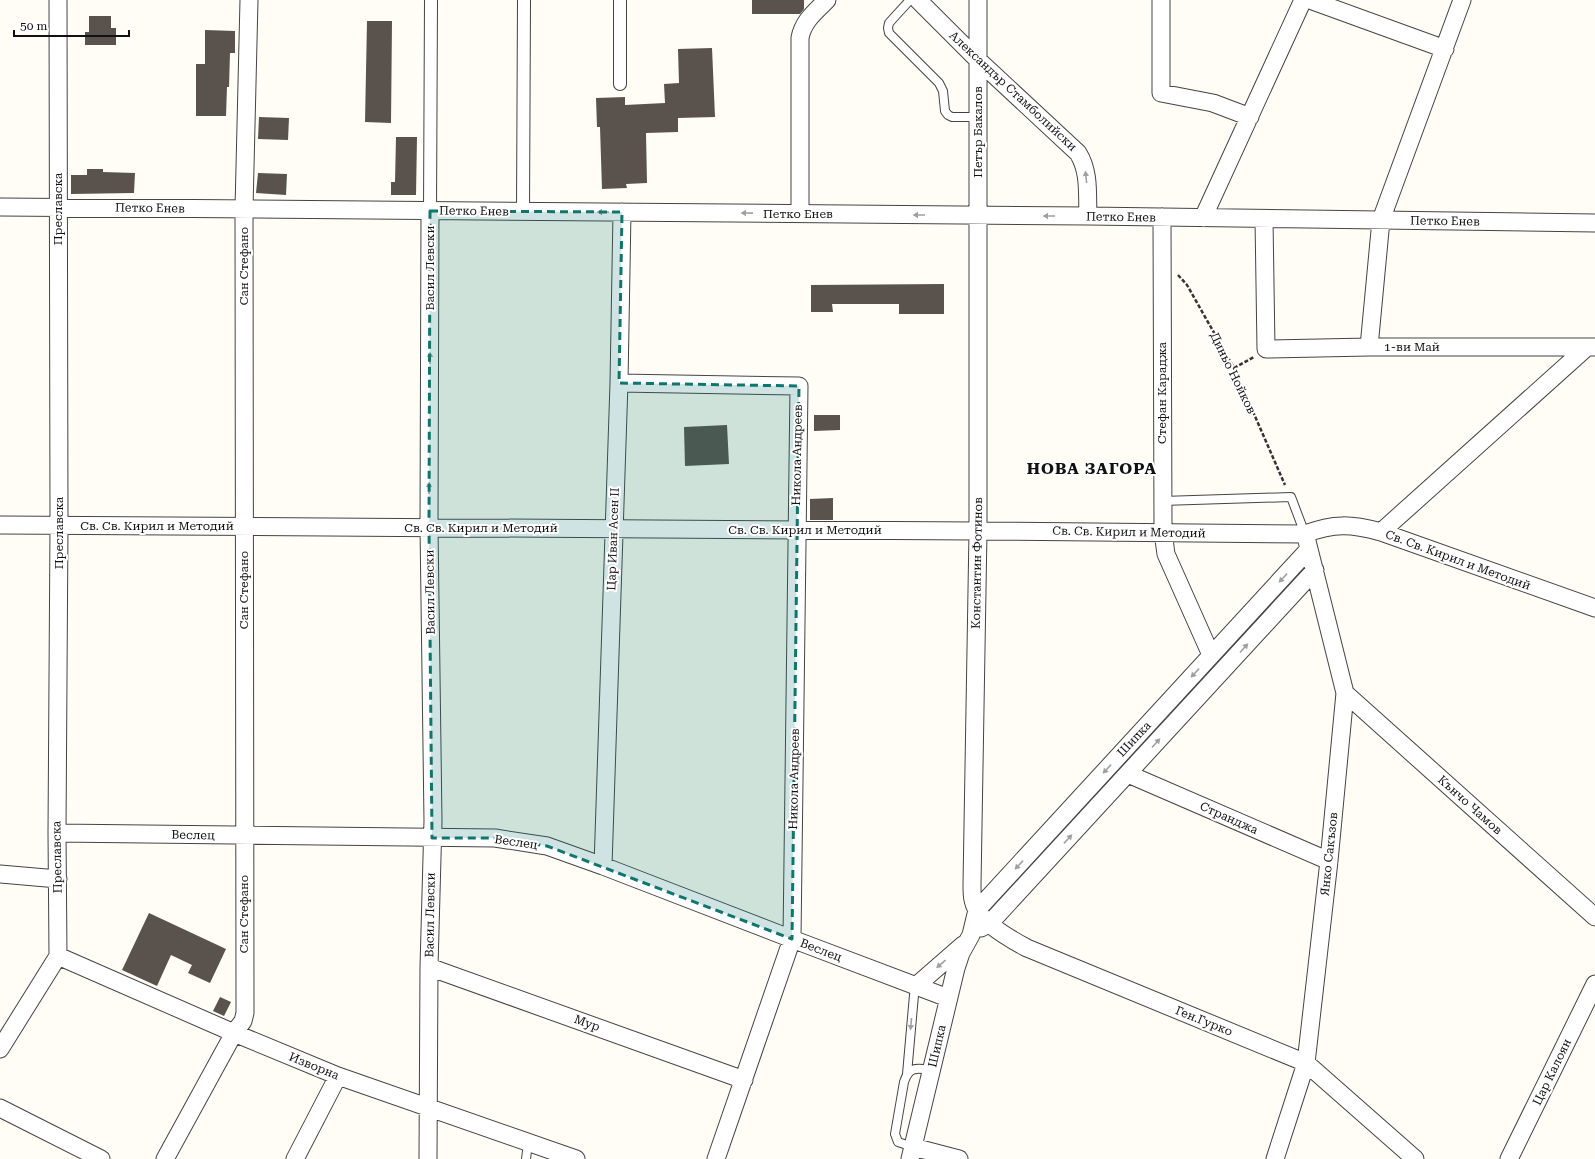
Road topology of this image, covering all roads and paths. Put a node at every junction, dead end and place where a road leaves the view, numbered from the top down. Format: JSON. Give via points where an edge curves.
{"nodes":[{"id":1,"x":58,"y":0,"type":"edge"},
{"id":2,"x":249,"y":0,"type":"edge"},
{"id":3,"x":431,"y":0,"type":"edge"},
{"id":4,"x":524,"y":0,"type":"edge"},
{"id":5,"x":620,"y":0,"type":"edge"},
{"id":6,"x":827,"y":0,"type":"edge"},
{"id":7,"x":910,"y":0,"type":"edge"},
{"id":8,"x":918,"y":0,"type":"edge"},
{"id":9,"x":978,"y":0,"type":"edge"},
{"id":10,"x":1161,"y":0,"type":"edge"},
{"id":11,"x":1303,"y":0,"type":"edge"},
{"id":12,"x":1310,"y":0,"type":"edge"},
{"id":13,"x":1462,"y":0,"type":"edge"},
{"id":14,"x":1445,"y":49,"type":"junction"},
{"id":15,"x":978,"y":60,"type":"junction"},
{"id":16,"x":620,"y":84,"type":"dead end"},
{"id":17,"x":978,"y":117,"type":"junction"},
{"id":18,"x":1250,"y":117,"type":"junction"},
{"id":19,"x":0,"y":207,"type":"edge"},
{"id":20,"x":58,"y":207,"type":"junction"},
{"id":21,"x":244,"y":209,"type":"junction"},
{"id":22,"x":430,"y":211,"type":"junction"},
{"id":23,"x":523,"y":212,"type":"junction"},
{"id":24,"x":622,"y":212,"type":"junction"},
{"id":25,"x":800,"y":214,"type":"junction"},
{"id":26,"x":978,"y":215,"type":"junction"},
{"id":27,"x":1088,"y":216,"type":"junction"},
{"id":28,"x":1162,"y":217,"type":"junction"},
{"id":29,"x":1203,"y":218,"type":"junction"},
{"id":30,"x":1264,"y":219,"type":"junction"},
{"id":31,"x":1381,"y":220,"type":"junction"},
{"id":32,"x":1595,"y":223,"type":"edge"},
{"id":33,"x":1162,"y":258,"type":"junction"},
{"id":34,"x":1369,"y":347,"type":"junction"},
{"id":35,"x":1591,"y":347,"type":"edge"},
{"id":36,"x":1266,"y":349,"type":"junction"},
{"id":37,"x":1234,"y":368,"type":"junction"},
{"id":38,"x":619,"y":383,"type":"junction"},
{"id":39,"x":1291,"y":497,"type":"junction"},
{"id":40,"x":1162,"y":501,"type":"junction"},
{"id":41,"x":0,"y":525,"type":"edge"},
{"id":42,"x":59,"y":525,"type":"junction"},
{"id":43,"x":244,"y":526,"type":"junction"},
{"id":44,"x":429,"y":527,"type":"junction"},
{"id":45,"x":614,"y":529,"type":"junction"},
{"id":46,"x":796,"y":530,"type":"junction"},
{"id":47,"x":978,"y":531,"type":"junction"},
{"id":48,"x":1163,"y":532,"type":"junction"},
{"id":49,"x":1381,"y":532,"type":"junction"},
{"id":50,"x":1307,"y":542,"type":"junction"},
{"id":51,"x":1315,"y":570,"type":"junction"},
{"id":52,"x":1595,"y":608,"type":"edge"},
{"id":53,"x":1212,"y":655,"type":"junction"},
{"id":54,"x":1345,"y":693,"type":"junction"},
{"id":55,"x":1128,"y":774,"type":"junction"},
{"id":56,"x":57,"y":833,"type":"junction"},
{"id":57,"x":244,"y":836,"type":"junction"},
{"id":58,"x":432,"y":838,"type":"junction"},
{"id":59,"x":1329,"y":861,"type":"junction"},
{"id":60,"x":604,"y":866,"type":"junction"},
{"id":61,"x":0,"y":874,"type":"edge"},
{"id":62,"x":58,"y":879,"type":"junction"},
{"id":63,"x":977,"y":910,"type":"junction"},
{"id":64,"x":1595,"y":917,"type":"edge"},
{"id":65,"x":990,"y":923,"type":"junction"},
{"id":66,"x":969,"y":938,"type":"junction"},
{"id":67,"x":792,"y":939,"type":"junction"},
{"id":68,"x":58,"y":956,"type":"junction"},
{"id":69,"x":429,"y":967,"type":"junction"},
{"id":70,"x":1595,"y":984,"type":"edge"},
{"id":71,"x":916,"y":986,"type":"junction"},
{"id":72,"x":948,"y":998,"type":"junction"},
{"id":73,"x":234,"y":1033,"type":"junction"},
{"id":74,"x":0,"y":1049,"type":"edge"},
{"id":75,"x":1306,"y":1063,"type":"junction"},
{"id":76,"x":931,"y":1070,"type":"junction"},
{"id":77,"x":907,"y":1074,"type":"junction"},
{"id":78,"x":338,"y":1076,"type":"junction"},
{"id":79,"x":744,"y":1080,"type":"junction"},
{"id":80,"x":0,"y":1108,"type":"edge"},
{"id":81,"x":428,"y":1108,"type":"junction"},
{"id":82,"x":527,"y":1151,"type":"edge"},
{"id":83,"x":912,"y":1153,"type":"edge"},
{"id":84,"x":101,"y":1159,"type":"edge"},
{"id":85,"x":165,"y":1159,"type":"edge"},
{"id":86,"x":295,"y":1159,"type":"edge"},
{"id":87,"x":428,"y":1159,"type":"edge"},
{"id":88,"x":576,"y":1159,"type":"edge"},
{"id":89,"x":716,"y":1159,"type":"edge"},
{"id":90,"x":959,"y":1159,"type":"edge"},
{"id":91,"x":1275,"y":1159,"type":"edge"},
{"id":92,"x":1415,"y":1159,"type":"edge"},
{"id":93,"x":1509,"y":1159,"type":"edge"}],
"edges":[{"from":1,"to":20,"type":"street","name":"Преславска"},
{"from":2,"to":21,"type":"street","name":"Сан Стефано"},
{"from":3,"to":22,"type":"street","name":"Васил Левски"},
{"from":4,"to":23,"type":"street"},
{"from":5,"to":16,"type":"street"},
{"from":6,"to":25,"type":"street","via":[[807,20],[800,38]]},
{"from":7,"to":17,"type":"lane","via":[[889,23],[889,33],[938,83],[943,91],[945,111],[948,115]]},
{"from":8,"to":15,"type":"street","name":"Александър Стамболийски"},
{"from":9,"to":15,"type":"street","name":"Петър Бакалов"},
{"from":10,"to":18,"type":"street","via":[[1161,93],[1213,103]]},
{"from":11,"to":18,"type":"street"},
{"from":12,"to":14,"type":"street"},
{"from":13,"to":14,"type":"street"},
{"from":14,"to":31,"type":"street"},
{"from":15,"to":17,"type":"street","name":"Петър Бакалов"},
{"from":27,"to":15,"type":"street","name":"Александър Стамболийски","one_way":true,"via":[[1087,177],[1084,163],[1078,153]]},
{"from":17,"to":26,"type":"street","name":"Петър Бакалов"},
{"from":18,"to":29,"type":"street"},
{"from":19,"to":20,"type":"street","name":"Петко Енев"},
{"from":20,"to":21,"type":"street","name":"Петко Енев"},
{"from":20,"to":42,"type":"street","name":"Преславска"},
{"from":21,"to":22,"type":"street","name":"Петко Енев"},
{"from":21,"to":43,"type":"street","name":"Сан Стефано"},
{"from":22,"to":23,"type":"street","name":"Петко Енев"},
{"from":44,"to":22,"type":"street","name":"Васил Левски","one_way":true},
{"from":24,"to":23,"type":"street","name":"Петко Енев","one_way":true},
{"from":25,"to":24,"type":"street","name":"Петко Енев","one_way":true},
{"from":24,"to":38,"type":"street","name":"Цар Иван Асен II"},
{"from":26,"to":25,"type":"street","name":"Петко Енев","one_way":true},
{"from":27,"to":26,"type":"street","name":"Петко Енев","one_way":true},
{"from":26,"to":47,"type":"street","name":"Константин Фотинов"},
{"from":27,"to":28,"type":"street","name":"Петко Енев"},
{"from":28,"to":29,"type":"street","name":"Петко Енев"},
{"from":28,"to":33,"type":"street","name":"Стефан Караджа"},
{"from":29,"to":30,"type":"street","name":"Петко Енев"},
{"from":30,"to":31,"type":"street","name":"Петко Енев"},
{"from":30,"to":36,"type":"street"},
{"from":31,"to":32,"type":"street","name":"Петко Енев"},
{"from":31,"to":34,"type":"street"},
{"from":33,"to":37,"type":"path","name":"Диньо Нойков","via":[[1187,285]]},
{"from":33,"to":40,"type":"street","name":"Стефан Караджа"},
{"from":34,"to":35,"type":"street","name":"1-ви Май"},
{"from":34,"to":36,"type":"street","name":"1-ви Май"},
{"from":35,"to":49,"type":"street"},
{"from":36,"to":37,"type":"path"},
{"from":37,"to":39,"type":"path","name":"Диньо Нойков"},
{"from":38,"to":45,"type":"street","name":"Цар Иван Асен II"},
{"from":38,"to":46,"type":"street","name":"Никола Андреев","via":[[798,386]]},
{"from":39,"to":40,"type":"lane"},
{"from":39,"to":50,"type":"lane"},
{"from":40,"to":48,"type":"street","name":"Стефан Караджа"},
{"from":41,"to":42,"type":"street","name":"Св. Св. Кирил и Методий"},
{"from":42,"to":43,"type":"street","name":"Св. Св. Кирил и Методий"},
{"from":42,"to":56,"type":"street","name":"Преславска"},
{"from":43,"to":44,"type":"street","name":"Св. Св. Кирил и Методий"},
{"from":43,"to":57,"type":"street","name":"Сан Стефано"},
{"from":44,"to":45,"type":"street","name":"Св. Св. Кирил и Методий"},
{"from":44,"to":58,"type":"street","name":"Васил Левски"},
{"from":45,"to":46,"type":"street","name":"Св. Св. Кирил и Методий"},
{"from":45,"to":60,"type":"street","name":"Цар Иван Асен II"},
{"from":46,"to":47,"type":"street","name":"Св. Св. Кирил и Методий"},
{"from":46,"to":67,"type":"street","name":"Никола Андреев"},
{"from":47,"to":48,"type":"street","name":"Св. Св. Кирил и Методий"},
{"from":47,"to":63,"type":"street","name":"Константин Фотинов","via":[[972,894]]},
{"from":48,"to":50,"type":"street","name":"Св. Св. Кирил и Методий"},
{"from":48,"to":53,"type":"street","name":"Стефан Караджа","via":[[1166,554]]},
{"from":49,"to":50,"type":"street","name":"Св. Св. Кирил и Методий","via":[[1342,525],[1322,527]]},
{"from":49,"to":52,"type":"street","name":"Св. Св. Кирил и Методий"},
{"from":50,"to":51,"type":"street","name":"Янко Сакъзов"},
{"from":50,"to":53,"type":"street","name":"Шипка","one_way":true},
{"from":51,"to":54,"type":"street","name":"Янко Сакъзов"},
{"from":55,"to":51,"type":"street","name":"Шипка","one_way":true},
{"from":53,"to":63,"type":"street","name":"Шипка","one_way":true},
{"from":54,"to":59,"type":"street","name":"Янко Сакъзов"},
{"from":54,"to":64,"type":"street","name":"Кънчо Чамов"},
{"from":55,"to":59,"type":"street","name":"Странджа"},
{"from":65,"to":55,"type":"street","name":"Шипка","one_way":true},
{"from":56,"to":57,"type":"street","name":"Веслец"},
{"from":56,"to":62,"type":"street","name":"Преславска"},
{"from":57,"to":58,"type":"street","name":"Веслец"},
{"from":57,"to":73,"type":"street","name":"Сан Стефано","via":[[245,1013],[243,1021]]},
{"from":58,"to":60,"type":"street","name":"Веслец","via":[[495,838],[547,846]]},
{"from":58,"to":69,"type":"street","name":"Васил Левски"},
{"from":59,"to":75,"type":"street","name":"Янко Сакъзов"},
{"from":60,"to":67,"type":"street","name":"Веслец"},
{"from":61,"to":62,"type":"street"},
{"from":62,"to":68,"type":"street","name":"Преславска"},
{"from":63,"to":65,"type":"street","name":"Ген.Гурко"},
{"from":63,"to":66,"type":"street","name":"Шипка"},
{"from":65,"to":66,"type":"street","name":"Шипка"},
{"from":65,"to":75,"type":"street","name":"Ген.Гурко","via":[[1027,948]]},
{"from":66,"to":71,"type":"street","one_way":true},
{"from":66,"to":72,"type":"street","name":"Шипка","via":[[958,960]]},
{"from":67,"to":71,"type":"street","name":"Веслец"},
{"from":67,"to":79,"type":"street","name":"Никола Андреев"},
{"from":68,"to":73,"type":"street","name":"Изворна"},
{"from":68,"to":74,"type":"street"},
{"from":69,"to":79,"type":"street","name":"Мур"},
{"from":69,"to":81,"type":"street","name":"Васил Левски"},
{"from":70,"to":93,"type":"street","name":"Цар Калоян"},
{"from":71,"to":72,"type":"street","name":"Веслец"},
{"from":71,"to":77,"type":"lane","one_way":true},
{"from":72,"to":76,"type":"street","name":"Шипка"},
{"from":73,"to":78,"type":"street","name":"Изворна"},
{"from":73,"to":85,"type":"street","name":"Сан Стефано"},
{"from":75,"to":91,"type":"street","name":"Янко Сакъзов"},
{"from":75,"to":92,"type":"street","name":"Ген.Гурко"},
{"from":76,"to":77,"type":"lane","via":[[916,1068]]},
{"from":76,"to":83,"type":"street","name":"Шипка"},
{"from":77,"to":83,"type":"lane","via":[[895,1134],[898,1142]]},
{"from":78,"to":81,"type":"street","name":"Изворна"},
{"from":78,"to":86,"type":"street"},
{"from":79,"to":89,"type":"street","name":"Никола Андреев"},
{"from":80,"to":84,"type":"street"},
{"from":81,"to":82,"type":"street","name":"Изворна"},
{"from":81,"to":87,"type":"street","name":"Васил Левски"},
{"from":82,"to":88,"type":"street","name":"Изворна"},
{"from":83,"to":90,"type":"street"}]}
